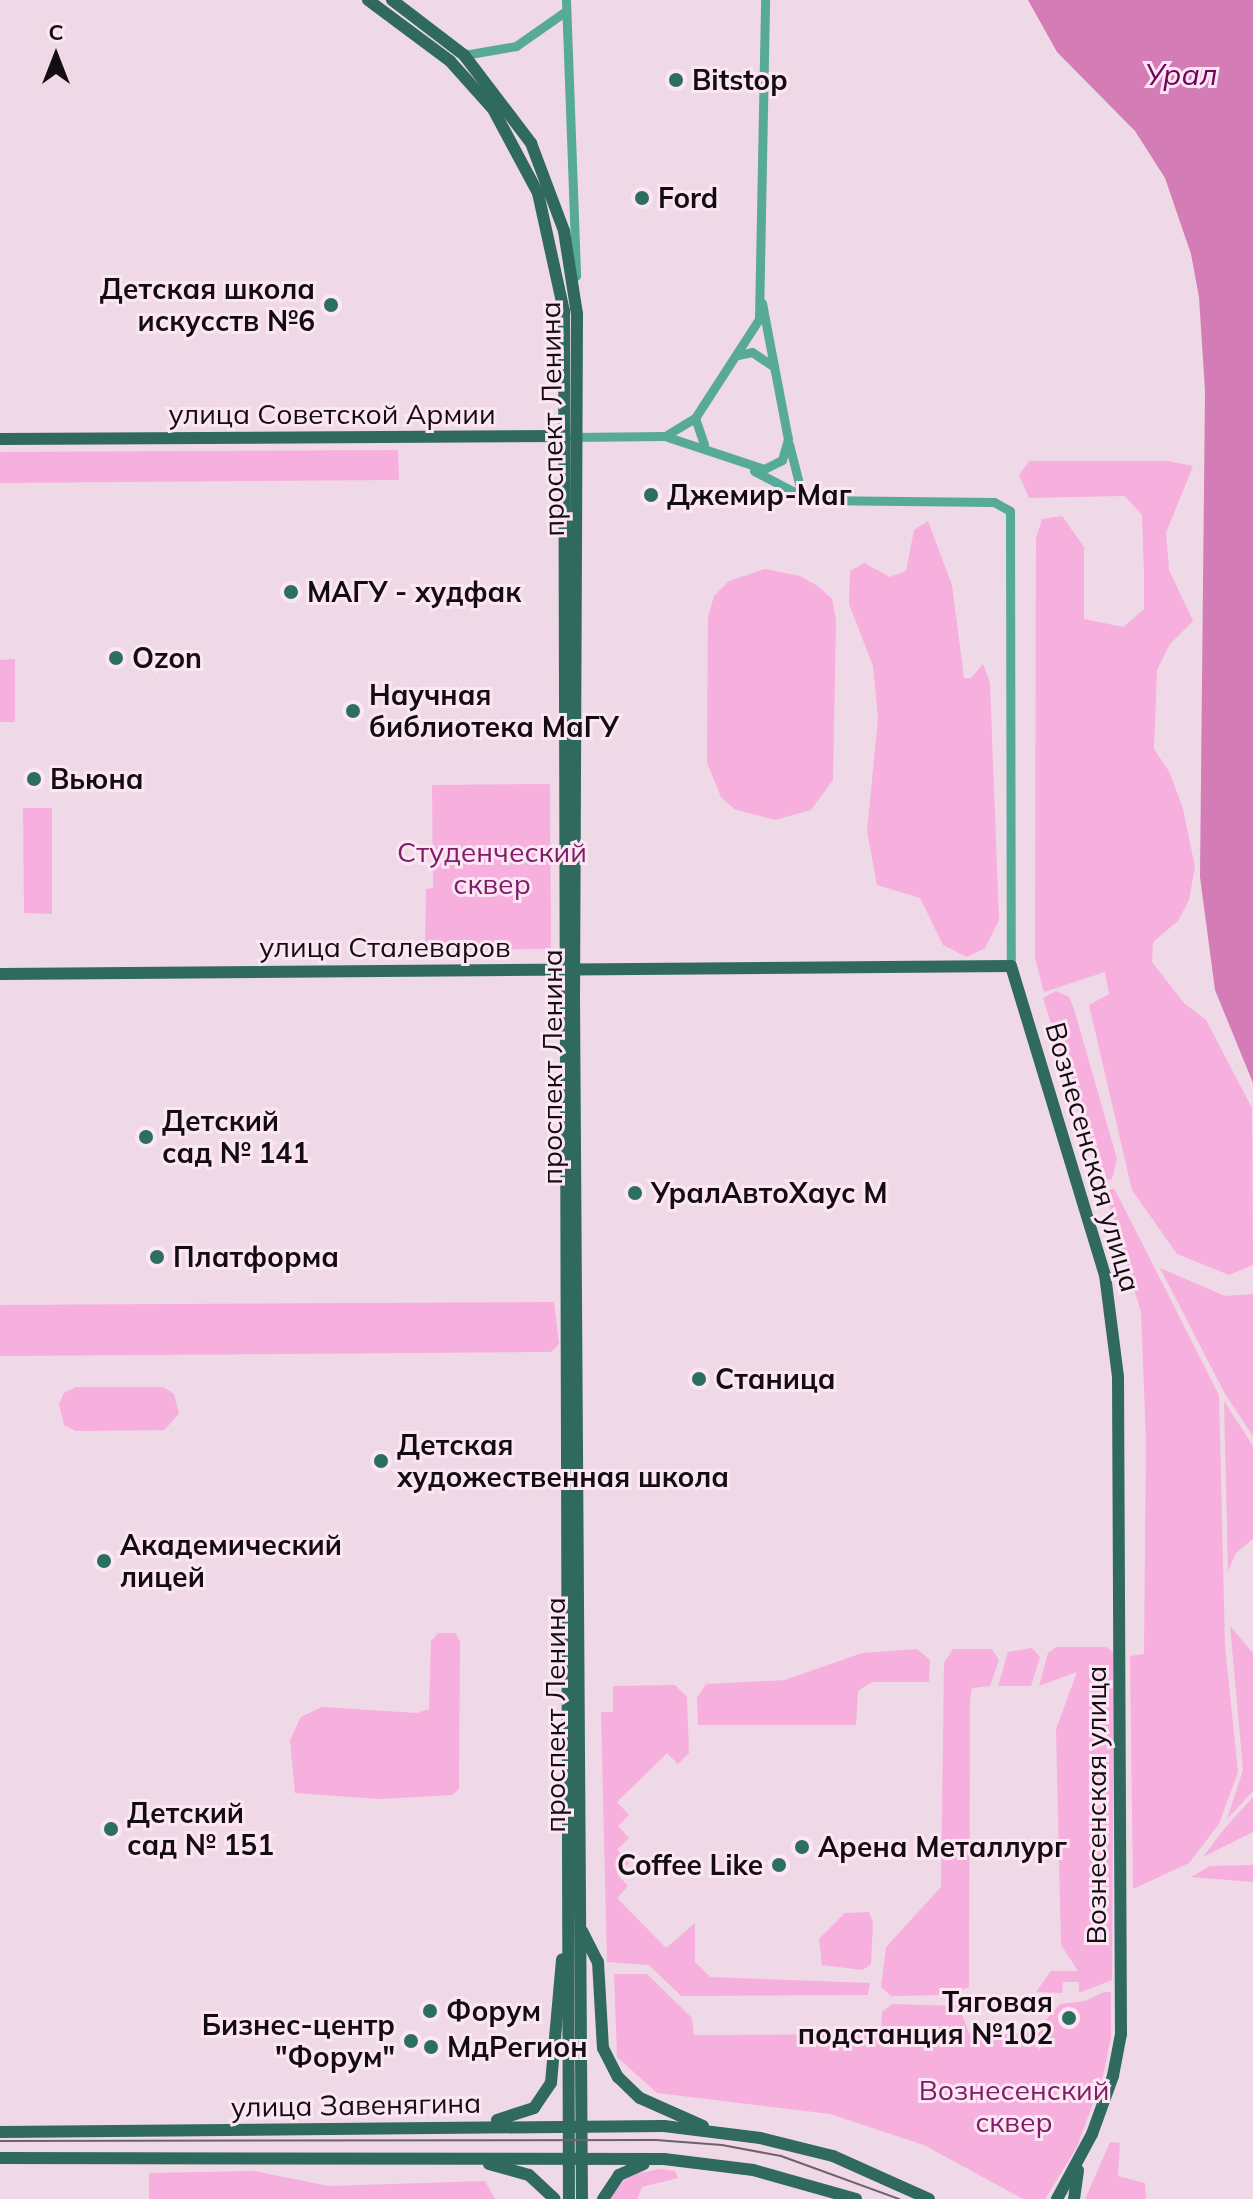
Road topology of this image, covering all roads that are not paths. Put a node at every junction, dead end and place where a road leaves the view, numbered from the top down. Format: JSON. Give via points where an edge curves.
{"nodes":[{"id":1,"x":368,"y":0,"type":"edge"},
{"id":2,"x":392,"y":0,"type":"edge"},
{"id":3,"x":566,"y":0,"type":"edge"},
{"id":4,"x":765,"y":0,"type":"edge"},
{"id":5,"x":566,"y":11,"type":"junction"},
{"id":6,"x":464,"y":55,"type":"junction"},
{"id":7,"x":762,"y":303,"type":"junction"},
{"id":8,"x":577,"y":314,"type":"junction"},
{"id":9,"x":738,"y":355,"type":"junction"},
{"id":10,"x":776,"y":370,"type":"junction"},
{"id":11,"x":695,"y":418,"type":"junction"},
{"id":12,"x":564,"y":436,"type":"junction"},
{"id":13,"x":665,"y":436,"type":"junction"},
{"id":14,"x":578,"y":437,"type":"junction"},
{"id":15,"x":0,"y":439,"type":"edge"},
{"id":16,"x":788,"y":439,"type":"junction"},
{"id":17,"x":706,"y":446,"type":"junction"},
{"id":18,"x":748,"y":468,"type":"junction"},
{"id":19,"x":806,"y":497,"type":"junction"},
{"id":20,"x":1011,"y":966,"type":"junction"},
{"id":21,"x":570,"y":970,"type":"junction"},
{"id":22,"x":0,"y":974,"type":"edge"},
{"id":23,"x":574,"y":1929,"type":"junction"},
{"id":24,"x":575,"y":2124,"type":"junction"},
{"id":25,"x":471,"y":2126,"type":"junction"},
{"id":26,"x":714,"y":2131,"type":"junction"},
{"id":27,"x":0,"y":2132,"type":"edge"},
{"id":28,"x":0,"y":2158,"type":"edge"},
{"id":29,"x":470,"y":2159,"type":"junction"},
{"id":30,"x":664,"y":2159,"type":"junction"},
{"id":31,"x":576,"y":2160,"type":"junction"},
{"id":32,"x":1079,"y":2161,"type":"junction"},
{"id":33,"x":555,"y":2199,"type":"edge"},
{"id":34,"x":569,"y":2199,"type":"edge"},
{"id":35,"x":582,"y":2199,"type":"edge"},
{"id":36,"x":603,"y":2199,"type":"edge"},
{"id":37,"x":856,"y":2199,"type":"edge"},
{"id":38,"x":929,"y":2199,"type":"edge"},
{"id":39,"x":1057,"y":2199,"type":"edge"},
{"id":40,"x":1074,"y":2199,"type":"edge"}],
"edges":[{"from":1,"to":12,"type":"main road","name":"проспект Ленина","via":[[473,84],[493,109],[538,193],[563,297]]},
{"from":2,"to":6,"type":"main road","name":"проспект Ленина"},
{"from":3,"to":5,"type":"street"},
{"from":4,"to":7,"type":"street"},
{"from":5,"to":6,"type":"street","via":[[516,46]]},
{"from":5,"to":8,"type":"street"},
{"from":6,"to":8,"type":"main road","name":"проспект Ленина","via":[[504,102],[542,167],[564,231]]},
{"from":7,"to":9,"type":"street"},
{"from":7,"to":10,"type":"street"},
{"from":8,"to":14,"type":"main road","name":"проспект Ленина"},
{"from":9,"to":10,"type":"street","via":[[752,352],[765,357]]},
{"from":9,"to":11,"type":"street"},
{"from":10,"to":16,"type":"street"},
{"from":11,"to":13,"type":"street"},
{"from":11,"to":17,"type":"street","via":[[698,439]]},
{"from":12,"to":14,"type":"street","name":"улица Советской Армии"},
{"from":12,"to":15,"type":"main road","name":"улица Советской Армии"},
{"from":12,"to":21,"type":"main road","name":"проспект Ленина"},
{"from":13,"to":14,"type":"street","name":"улица Советской Армии"},
{"from":13,"to":17,"type":"street","name":"улица Советской Армии"},
{"from":14,"to":21,"type":"main road","name":"проспект Ленина"},
{"from":16,"to":18,"type":"street","via":[[782,460],[774,467]]},
{"from":16,"to":19,"type":"street"},
{"from":17,"to":18,"type":"street"},
{"from":18,"to":19,"type":"street"},
{"from":19,"to":20,"type":"street","name":"Вознесенская улица","via":[[994,502],[1010,511]]},
{"from":20,"to":21,"type":"main road","name":"улица Сталеваров"},
{"from":20,"to":32,"type":"main road","name":"Вознесенская улица","via":[[1105,1275],[1118,1377],[1121,2034],[1113,2076]]},
{"from":21,"to":22,"type":"main road","name":"улица Сталеваров"},
{"from":21,"to":23,"type":"main road","name":"проспект Ленина"},
{"from":23,"to":24,"type":"main road","name":"проспект Ленина"},
{"from":23,"to":25,"type":"main road","name":"проспект Ленина","via":[[557,1982],[551,2083],[525,2114]]},
{"from":23,"to":26,"type":"main road","name":"улица Завенягина","via":[[598,1962],[603,2048],[618,2077],[640,2098]]},
{"from":24,"to":25,"type":"main road","name":"улица Завенягина"},
{"from":24,"to":26,"type":"main road","name":"улица Завенягина"},
{"from":24,"to":31,"type":"main road","name":"проспект Ленина"},
{"from":25,"to":27,"type":"main road","name":"улица Завенягина"},
{"from":26,"to":38,"type":"main road","name":"улица Завенягина","via":[[833,2156]]},
{"from":28,"to":29,"type":"main road","name":"улица Завенягина"},
{"from":29,"to":31,"type":"main road","name":"улица Завенягина"},
{"from":29,"to":33,"type":"main road","name":"улица Завенягина","via":[[529,2175]]},
{"from":30,"to":31,"type":"main road","name":"улица Завенягина"},
{"from":30,"to":36,"type":"main road","via":[[619,2175]]},
{"from":30,"to":37,"type":"main road","name":"улица Завенягина","via":[[753,2170]]},
{"from":31,"to":34,"type":"main road","name":"проспект Ленина"},
{"from":31,"to":35,"type":"main road","name":"проспект Ленина"},
{"from":32,"to":39,"type":"main road","name":"Вознесенская улица"},
{"from":32,"to":40,"type":"main road"}]}
